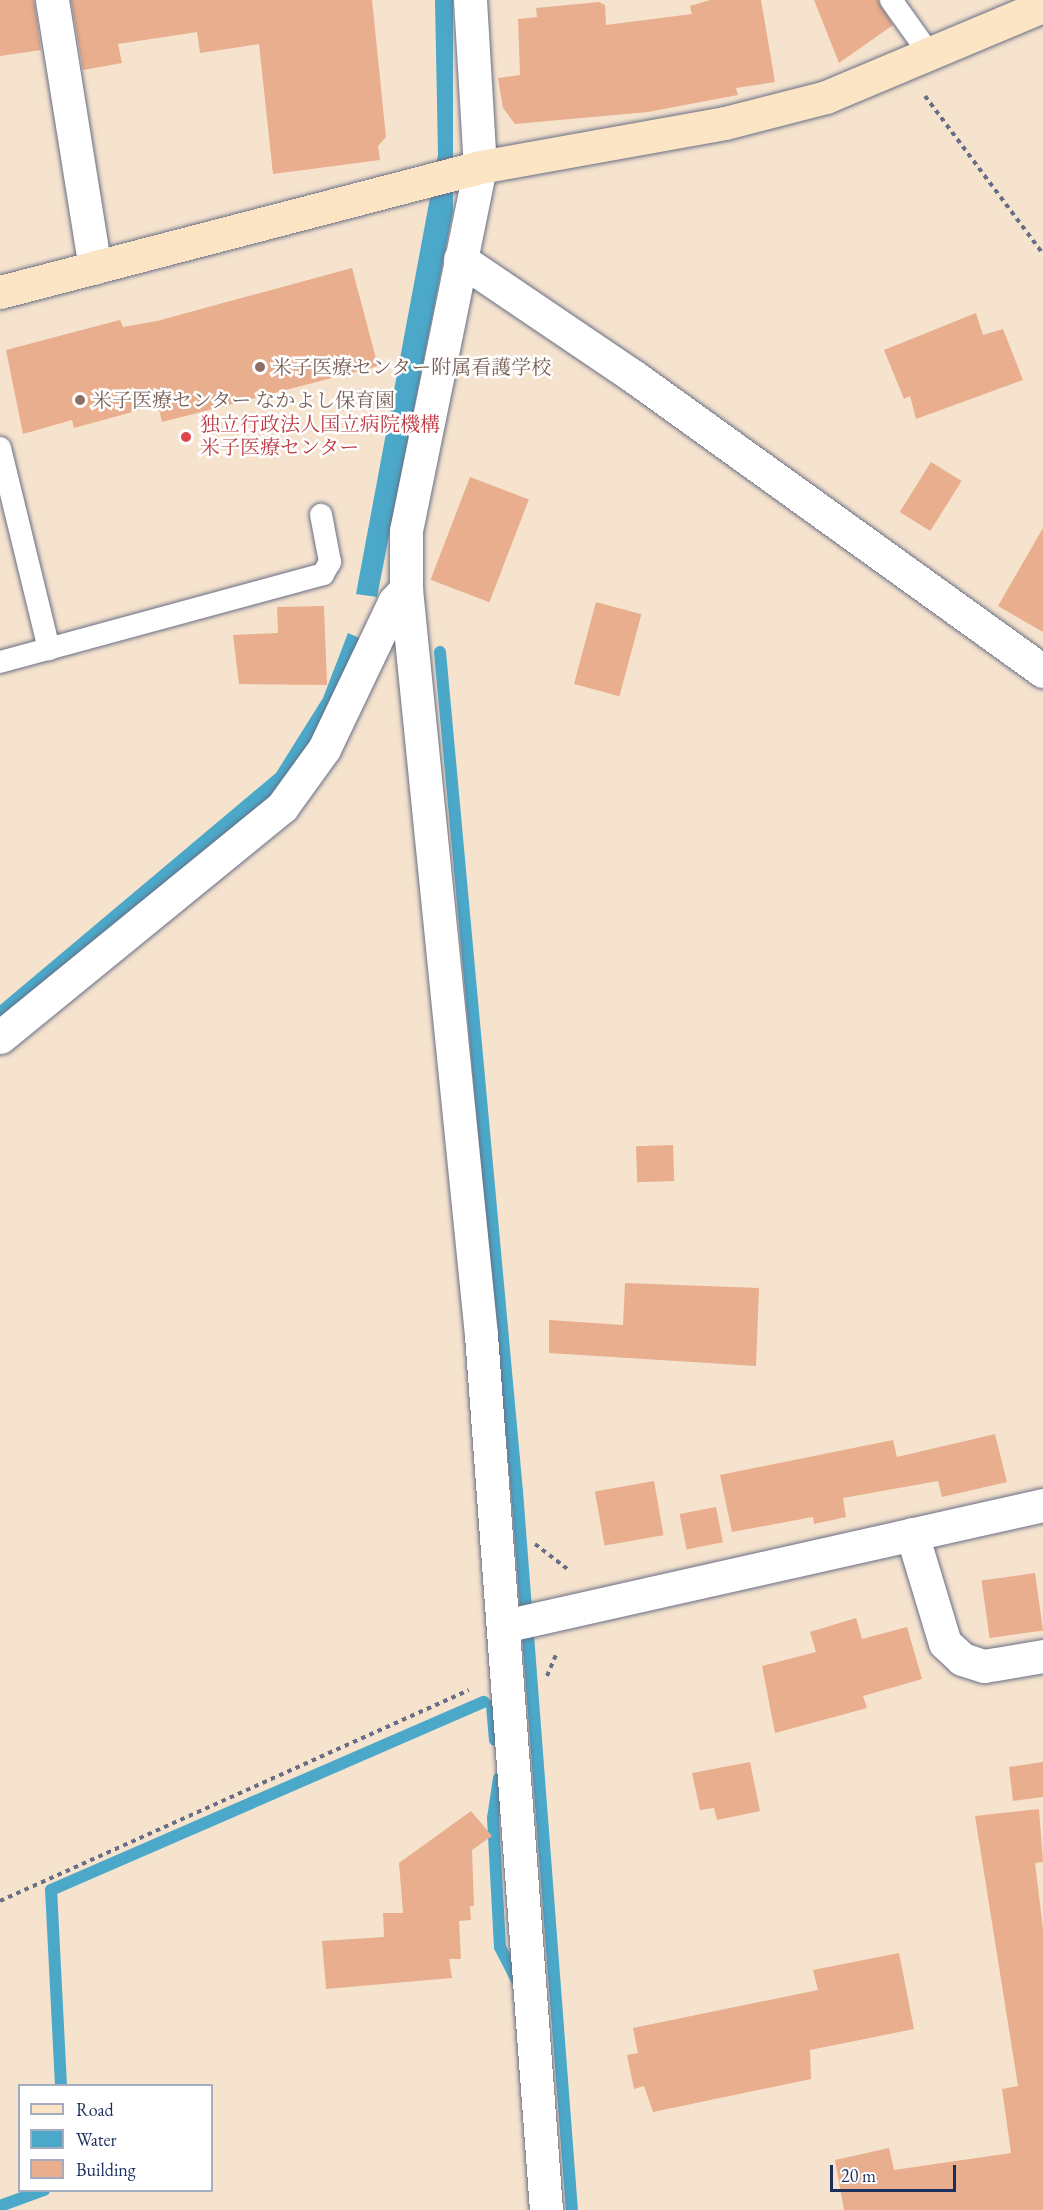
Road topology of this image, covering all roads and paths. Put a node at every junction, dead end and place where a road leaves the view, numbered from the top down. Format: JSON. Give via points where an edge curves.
{"nodes":[{"id":1,"x":52,"y":0,"type":"edge"},
{"id":2,"x":470,"y":0,"type":"edge"},
{"id":3,"x":891,"y":0,"type":"edge"},
{"id":4,"x":1043,"y":6,"type":"edge"},
{"id":5,"x":917,"y":62,"type":"junction"},
{"id":6,"x":480,"y":167,"type":"junction"},
{"id":7,"x":1043,"y":254,"type":"edge"},
{"id":8,"x":460,"y":259,"type":"junction"},
{"id":9,"x":95,"y":268,"type":"junction"},
{"id":10,"x":0,"y":292,"type":"edge"},
{"id":11,"x":0,"y":448,"type":"edge"},
{"id":12,"x":321,"y":515,"type":"dead end"},
{"id":13,"x":406,"y":589,"type":"junction"},
{"id":14,"x":49,"y":649,"type":"junction"},
{"id":15,"x":0,"y":662,"type":"edge"},
{"id":16,"x":1043,"y":671,"type":"edge"},
{"id":17,"x":0,"y":1037,"type":"edge"},
{"id":18,"x":1043,"y":1504,"type":"edge"},
{"id":19,"x":912,"y":1534,"type":"junction"},
{"id":20,"x":527,"y":1536,"type":"dead end"},
{"id":21,"x":554,"y":1559,"type":"junction"},
{"id":22,"x":555,"y":1568,"type":"dead end"},
{"id":23,"x":576,"y":1575,"type":"dead end"},
{"id":24,"x":504,"y":1626,"type":"junction"},
{"id":25,"x":1043,"y":1656,"type":"edge"},
{"id":26,"x":508,"y":1672,"type":"junction"},
{"id":27,"x":0,"y":1901,"type":"edge"},
{"id":28,"x":546,"y":2210,"type":"edge"}],
"edges":[{"from":1,"to":9,"type":"street"},
{"from":2,"to":6,"type":"street"},
{"from":3,"to":5,"type":"lane"},
{"from":4,"to":5,"type":"street"},
{"from":5,"to":6,"type":"street","via":[[826,97],[725,123]]},
{"from":5,"to":7,"type":"path"},
{"from":6,"to":8,"type":"street"},
{"from":6,"to":9,"type":"street"},
{"from":8,"to":13,"type":"street","via":[[406,531]]},
{"from":8,"to":16,"type":"street","via":[[633,376]]},
{"from":9,"to":10,"type":"street"},
{"from":11,"to":14,"type":"lane"},
{"from":12,"to":14,"type":"lane","via":[[330,562],[323,574]]},
{"from":13,"to":17,"type":"street","via":[[394,602],[324,748],[282,807]]},
{"from":13,"to":24,"type":"street","via":[[481,1335]]},
{"from":14,"to":15,"type":"lane"},
{"from":18,"to":19,"type":"street"},
{"from":19,"to":24,"type":"street"},
{"from":19,"to":25,"type":"street","via":[[945,1643],[962,1659],[984,1666]]},
{"from":20,"to":21,"type":"path"},
{"from":21,"to":22,"type":"path"},
{"from":21,"to":23,"type":"path"},
{"from":24,"to":26,"type":"street"},
{"from":26,"to":27,"type":"path"},
{"from":26,"to":28,"type":"street"}]}
